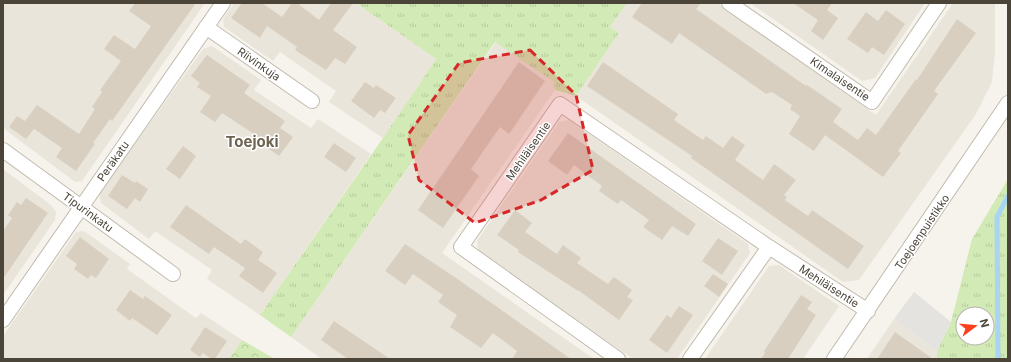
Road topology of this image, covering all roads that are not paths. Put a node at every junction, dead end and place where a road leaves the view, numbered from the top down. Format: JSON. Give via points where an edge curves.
{"nodes":[{"id":1,"x":222,"y":3,"type":"edge"},
{"id":2,"x":729,"y":3,"type":"edge"},
{"id":3,"x":940,"y":3,"type":"edge"},
{"id":4,"x":206,"y":27,"type":"junction"},
{"id":5,"x":312,"y":100,"type":"dead end"},
{"id":6,"x":1008,"y":106,"type":"edge"},
{"id":7,"x":3,"y":150,"type":"edge"},
{"id":8,"x":81,"y":207,"type":"junction"},
{"id":9,"x":769,"y":247,"type":"junction"},
{"id":10,"x":173,"y":274,"type":"dead end"},
{"id":11,"x":868,"y":311,"type":"junction"},
{"id":12,"x":3,"y":320,"type":"edge"},
{"id":13,"x":618,"y":359,"type":"edge"},
{"id":14,"x":690,"y":359,"type":"edge"},
{"id":15,"x":834,"y":359,"type":"edge"}],
"edges":[{"from":1,"to":4,"type":"street","name":"Peräkatu"},
{"from":2,"to":3,"type":"street","name":"Kimalaisentie","via":[[872,102]]},
{"from":4,"to":5,"type":"street","name":"Riivinkuja"},
{"from":4,"to":8,"type":"street","name":"Peräkatu"},
{"from":6,"to":11,"type":"street","name":"Toejoenpuistikko"},
{"from":7,"to":8,"type":"street","name":"Tipurinkatu"},
{"from":8,"to":10,"type":"street","name":"Tipurinkatu"},
{"from":8,"to":12,"type":"street","name":"Peräkatu"},
{"from":9,"to":11,"type":"street","name":"Mehiläisentie"},
{"from":9,"to":13,"type":"street","name":"Mehiläisentie","via":[[560,104],[461,248]]},
{"from":9,"to":14,"type":"street"},
{"from":11,"to":15,"type":"street","name":"Toejoenpuistikko"}]}
